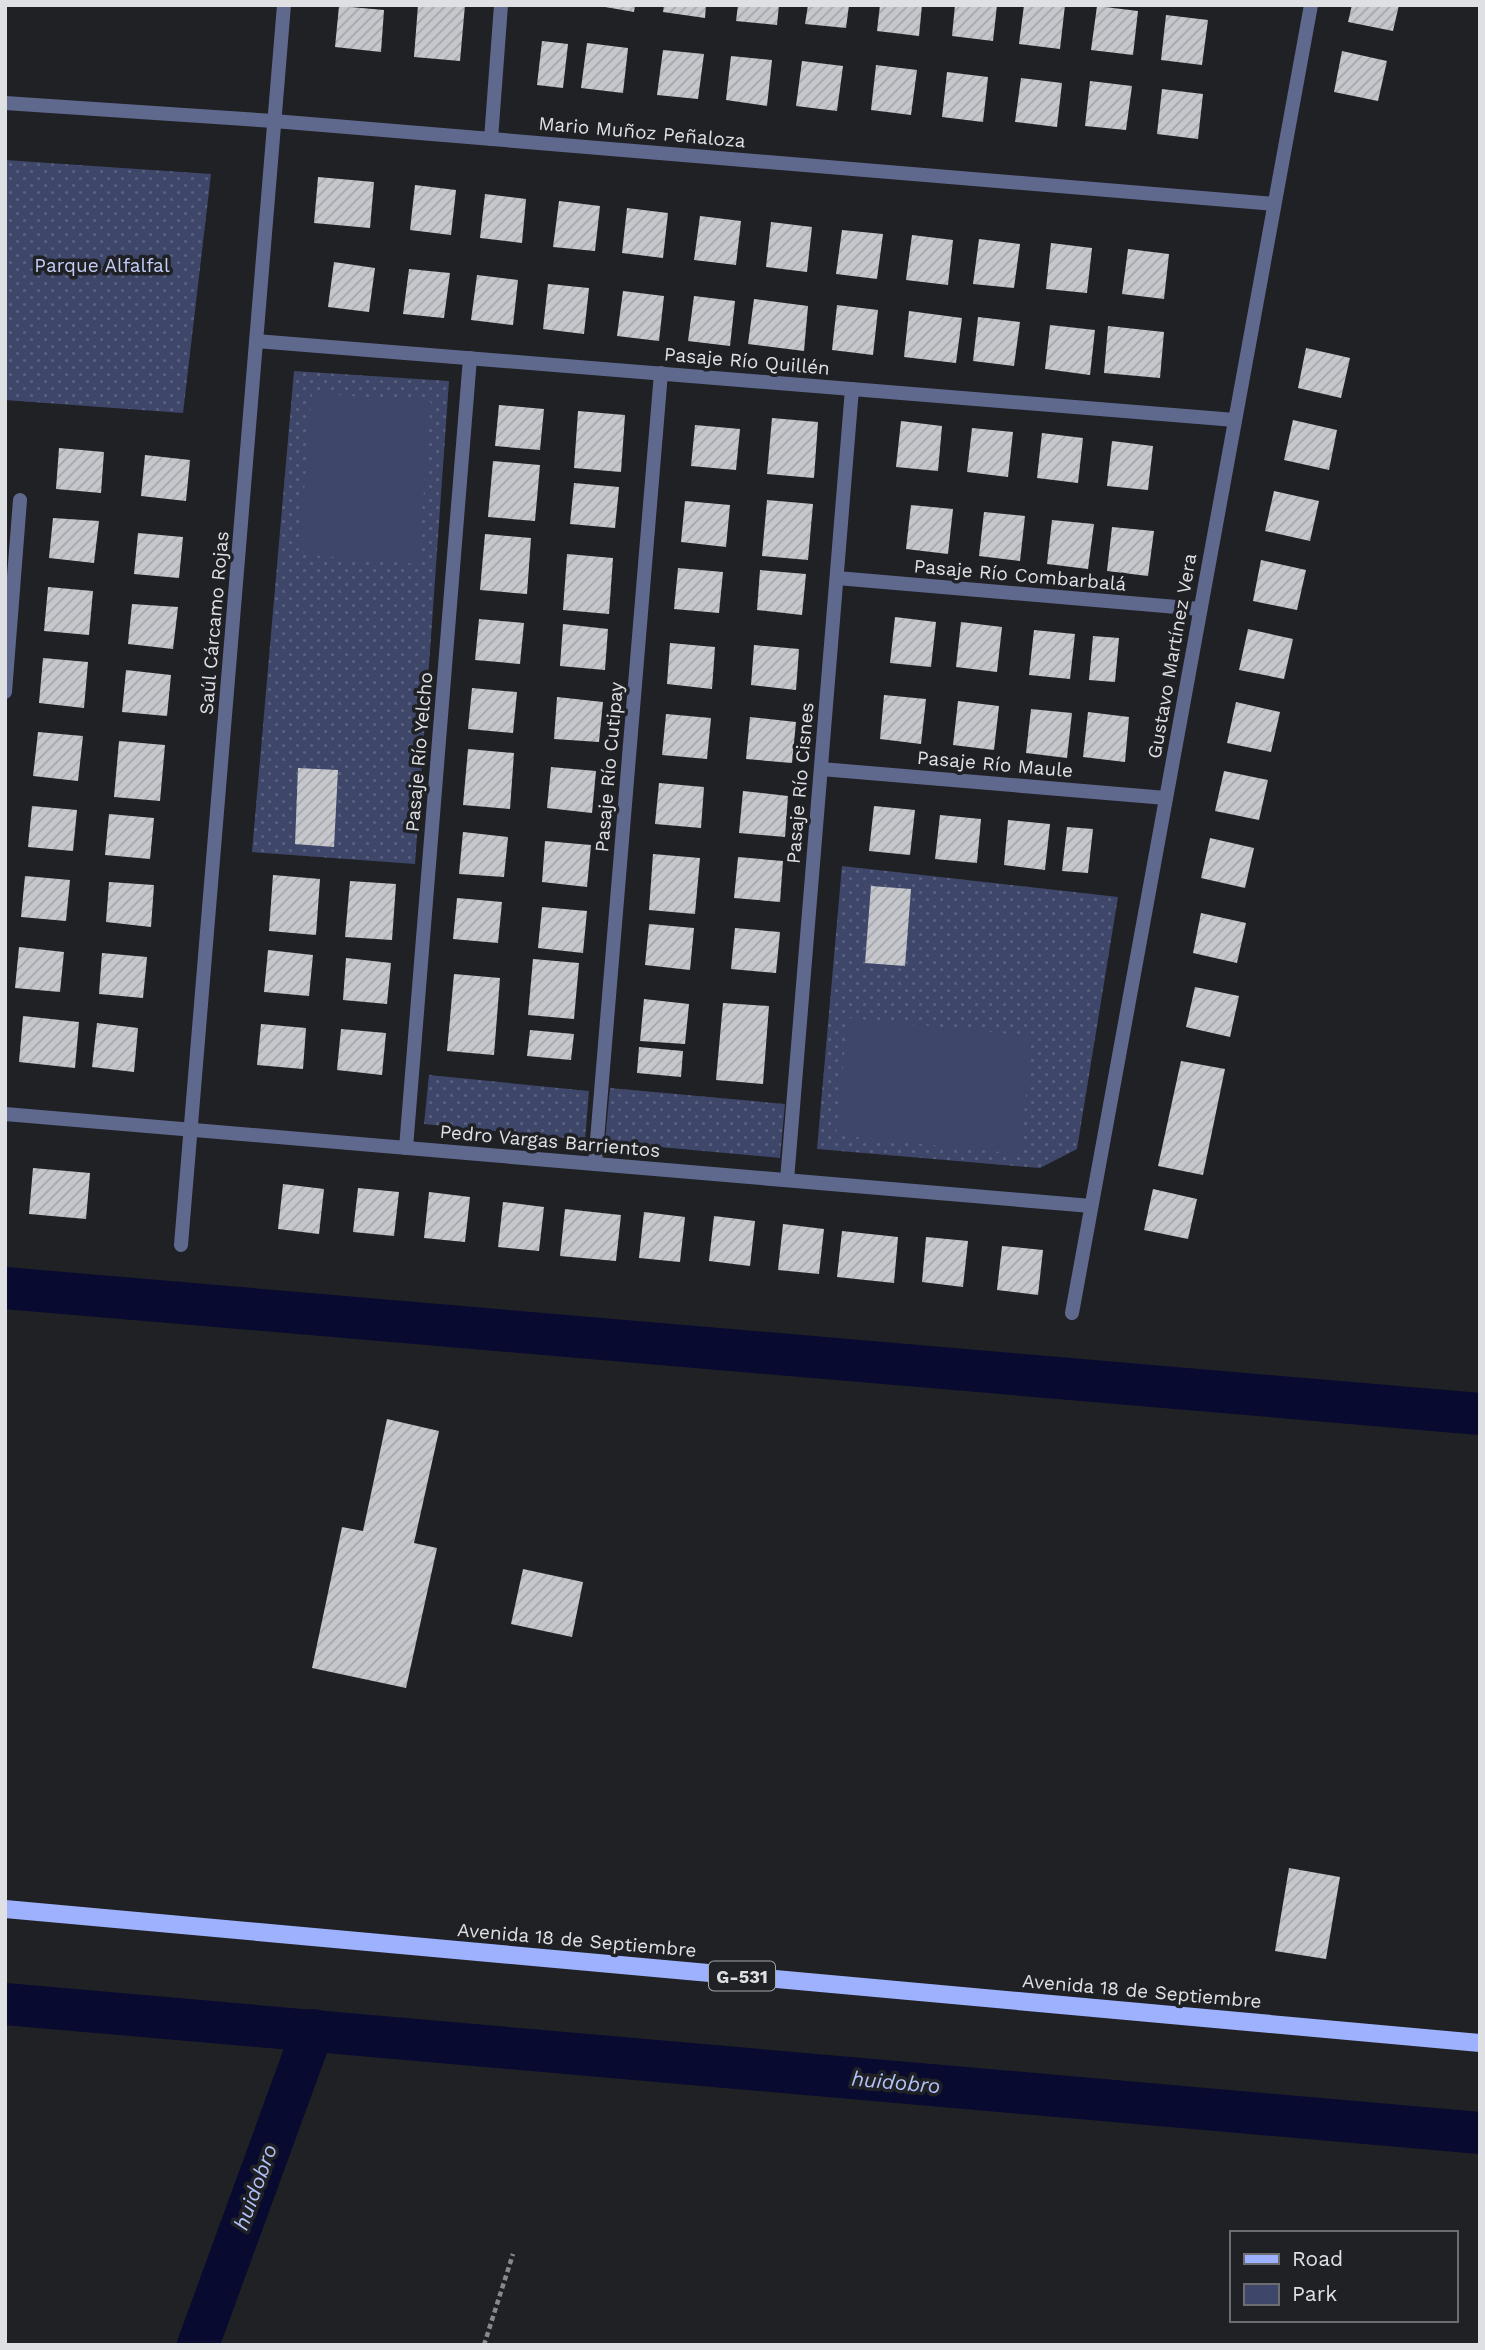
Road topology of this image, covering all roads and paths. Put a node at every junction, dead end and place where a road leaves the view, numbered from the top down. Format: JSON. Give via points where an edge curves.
{"nodes":[{"id":1,"x":284,"y":5,"type":"edge"},
{"id":2,"x":501,"y":5,"type":"edge"},
{"id":3,"x":1311,"y":5,"type":"edge"},
{"id":4,"x":5,"y":103,"type":"edge"},
{"id":5,"x":274,"y":121,"type":"junction"},
{"id":6,"x":491,"y":139,"type":"junction"},
{"id":7,"x":1274,"y":204,"type":"junction"},
{"id":8,"x":256,"y":341,"type":"junction"},
{"id":9,"x":470,"y":358,"type":"junction"},
{"id":10,"x":661,"y":373,"type":"junction"},
{"id":11,"x":852,"y":389,"type":"junction"},
{"id":12,"x":1235,"y":420,"type":"junction"},
{"id":13,"x":20,"y":500,"type":"dead end"},
{"id":14,"x":837,"y":578,"type":"junction"},
{"id":15,"x":1200,"y":610,"type":"junction"},
{"id":16,"x":5,"y":692,"type":"edge"},
{"id":17,"x":821,"y":769,"type":"junction"},
{"id":18,"x":1166,"y":798,"type":"junction"},
{"id":19,"x":5,"y":1114,"type":"edge"},
{"id":20,"x":190,"y":1130,"type":"junction"},
{"id":21,"x":406,"y":1148,"type":"junction"},
{"id":22,"x":595,"y":1164,"type":"junction"},
{"id":23,"x":787,"y":1180,"type":"junction"},
{"id":24,"x":1091,"y":1206,"type":"junction"},
{"id":25,"x":181,"y":1245,"type":"dead end"},
{"id":26,"x":1072,"y":1313,"type":"dead end"},
{"id":27,"x":5,"y":1909,"type":"edge"},
{"id":28,"x":1480,"y":2043,"type":"edge"},
{"id":29,"x":513,"y":2254,"type":"dead end"},
{"id":30,"x":484,"y":2345,"type":"edge"}],
"edges":[{"from":1,"to":5,"type":"street","name":"Saúl Cárcamo Rojas"},
{"from":2,"to":6,"type":"street"},
{"from":3,"to":7,"type":"street","name":"Gustavo Martínez Vera"},
{"from":4,"to":5,"type":"street","name":"Mario Muñoz Peñaloza"},
{"from":5,"to":6,"type":"street","name":"Mario Muñoz Peñaloza"},
{"from":5,"to":8,"type":"street","name":"Saúl Cárcamo Rojas"},
{"from":6,"to":7,"type":"street","name":"Mario Muñoz Peñaloza"},
{"from":7,"to":12,"type":"street","name":"Gustavo Martínez Vera"},
{"from":8,"to":9,"type":"street","name":"Pasaje Río Quillén"},
{"from":8,"to":20,"type":"street","name":"Saúl Cárcamo Rojas"},
{"from":9,"to":10,"type":"street","name":"Pasaje Río Quillén"},
{"from":9,"to":21,"type":"street","name":"Pasaje Río Yelcho"},
{"from":10,"to":11,"type":"street","name":"Pasaje Río Quillén"},
{"from":10,"to":22,"type":"street","name":"Pasaje Río Cutipay"},
{"from":11,"to":12,"type":"street","name":"Pasaje Río Quillén"},
{"from":11,"to":14,"type":"street","name":"Pasaje Río Cisnes"},
{"from":12,"to":15,"type":"street","name":"Gustavo Martínez Vera"},
{"from":13,"to":16,"type":"street"},
{"from":14,"to":15,"type":"street","name":"Pasaje Río Combarbalá"},
{"from":14,"to":17,"type":"street","name":"Pasaje Río Cisnes"},
{"from":15,"to":18,"type":"street","name":"Gustavo Martínez Vera"},
{"from":17,"to":18,"type":"street","name":"Pasaje Río Maule"},
{"from":17,"to":23,"type":"street","name":"Pasaje Río Cisnes"},
{"from":18,"to":24,"type":"street","name":"Gustavo Martínez Vera"},
{"from":19,"to":20,"type":"street","name":"Pedro Vargas Barrientos"},
{"from":20,"to":21,"type":"street","name":"Pedro Vargas Barrientos"},
{"from":20,"to":25,"type":"street","name":"Saúl Cárcamo Rojas"},
{"from":21,"to":22,"type":"street","name":"Pedro Vargas Barrientos"},
{"from":22,"to":23,"type":"street","name":"Pedro Vargas Barrientos"},
{"from":23,"to":24,"type":"street","name":"Pedro Vargas Barrientos"},
{"from":24,"to":26,"type":"street","name":"Gustavo Martínez Vera"},
{"from":27,"to":28,"type":"main road","name":"Avenida 18 de Septiembre","number":"G-531"},
{"from":29,"to":30,"type":"path"}]}
